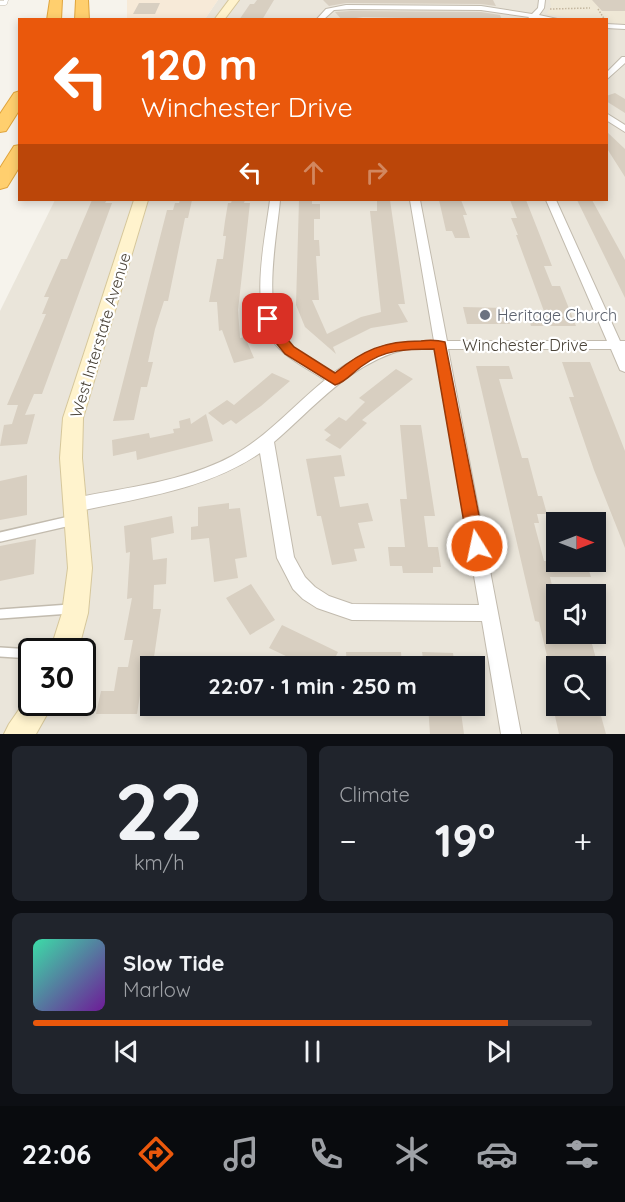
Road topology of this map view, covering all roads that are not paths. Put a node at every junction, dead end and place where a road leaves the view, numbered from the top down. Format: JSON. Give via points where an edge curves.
{"nodes":[{"id":1,"x":6,"y":0,"type":"edge"},
{"id":2,"x":56,"y":0,"type":"edge"},
{"id":3,"x":82,"y":0,"type":"edge"},
{"id":4,"x":234,"y":0,"type":"edge"},
{"id":5,"x":542,"y":0,"type":"edge"},
{"id":6,"x":0,"y":3,"type":"edge"},
{"id":7,"x":532,"y":17,"type":"edge"},
{"id":8,"x":54,"y":18,"type":"edge"},
{"id":9,"x":82,"y":18,"type":"edge"},
{"id":10,"x":220,"y":18,"type":"edge"},
{"id":11,"x":320,"y":18,"type":"edge"},
{"id":12,"x":608,"y":26,"type":"edge"},
{"id":13,"x":625,"y":27,"type":"edge"},
{"id":14,"x":625,"y":59,"type":"edge"},
{"id":15,"x":608,"y":76,"type":"edge"},
{"id":16,"x":18,"y":99,"type":"edge"},
{"id":17,"x":608,"y":117,"type":"edge"},
{"id":18,"x":0,"y":127,"type":"edge"},
{"id":19,"x":625,"y":129,"type":"edge"},
{"id":20,"x":18,"y":153,"type":"edge"},
{"id":21,"x":0,"y":183,"type":"edge"},
{"id":22,"x":141,"y":201,"type":"edge"},
{"id":23,"x":274,"y":201,"type":"edge"},
{"id":24,"x":415,"y":201,"type":"edge"},
{"id":25,"x":551,"y":201,"type":"edge"},
{"id":26,"x":440,"y":345,"type":"junction"},
{"id":27,"x":620,"y":345,"type":"edge"},
{"id":28,"x":625,"y":368,"type":"edge"},
{"id":29,"x":335,"y":380,"type":"junction"},
{"id":30,"x":266,"y":441,"type":"junction"},
{"id":31,"x":75,"y":512,"type":"junction"},
{"id":32,"x":0,"y":537,"type":"edge"},
{"id":33,"x":75,"y":609,"type":"junction"},
{"id":34,"x":489,"y":613,"type":"junction"},
{"id":35,"x":0,"y":614,"type":"edge"},
{"id":36,"x":67,"y":638,"type":"edge"},
{"id":37,"x":0,"y":652,"type":"edge"},
{"id":38,"x":18,"y":653,"type":"edge"},
{"id":39,"x":30,"y":716,"type":"edge"},
{"id":40,"x":19,"y":734,"type":"edge"},
{"id":41,"x":511,"y":734,"type":"edge"}],
"edges":[{"from":1,"to":6,"type":"lane"},
{"from":2,"to":8,"type":"highway"},
{"from":3,"to":9,"type":"highway"},
{"from":4,"to":10,"type":"street"},
{"from":5,"to":7,"type":"street","via":[[542,6]]},
{"from":7,"to":11,"type":"street","via":[[473,8],[351,7],[330,9]]},
{"from":12,"to":13,"type":"street"},
{"from":14,"to":15,"type":"street"},
{"from":16,"to":18,"type":"highway"},
{"from":17,"to":19,"type":"street"},
{"from":20,"to":21,"type":"highway"},
{"from":22,"to":31,"type":"street","name":"West Interstate Avenue","via":[[74,418],[70,451]]},
{"from":23,"to":29,"type":"street","via":[[268,319],[290,351]]},
{"from":24,"to":26,"type":"street"},
{"from":25,"to":27,"type":"street"},
{"from":26,"to":27,"type":"street","name":"Winchester Drive"},
{"from":26,"to":29,"type":"street","name":"Winchester Drive","via":[[381,349]]},
{"from":26,"to":34,"type":"street"},
{"from":27,"to":28,"type":"street"},
{"from":29,"to":30,"type":"street","name":"Winchester Drive"},
{"from":30,"to":31,"type":"street","name":"Winchester Drive","via":[[241,459],[206,474]]},
{"from":30,"to":34,"type":"street","via":[[286,558],[309,593],[352,612]]},
{"from":31,"to":32,"type":"lane"},
{"from":31,"to":33,"type":"street","name":"West Interstate Avenue","via":[[80,568]]},
{"from":33,"to":35,"type":"lane"},
{"from":33,"to":36,"type":"street","name":"West Interstate Avenue"},
{"from":34,"to":41,"type":"street"},
{"from":37,"to":38,"type":"lane"},
{"from":39,"to":40,"type":"street"}]}
